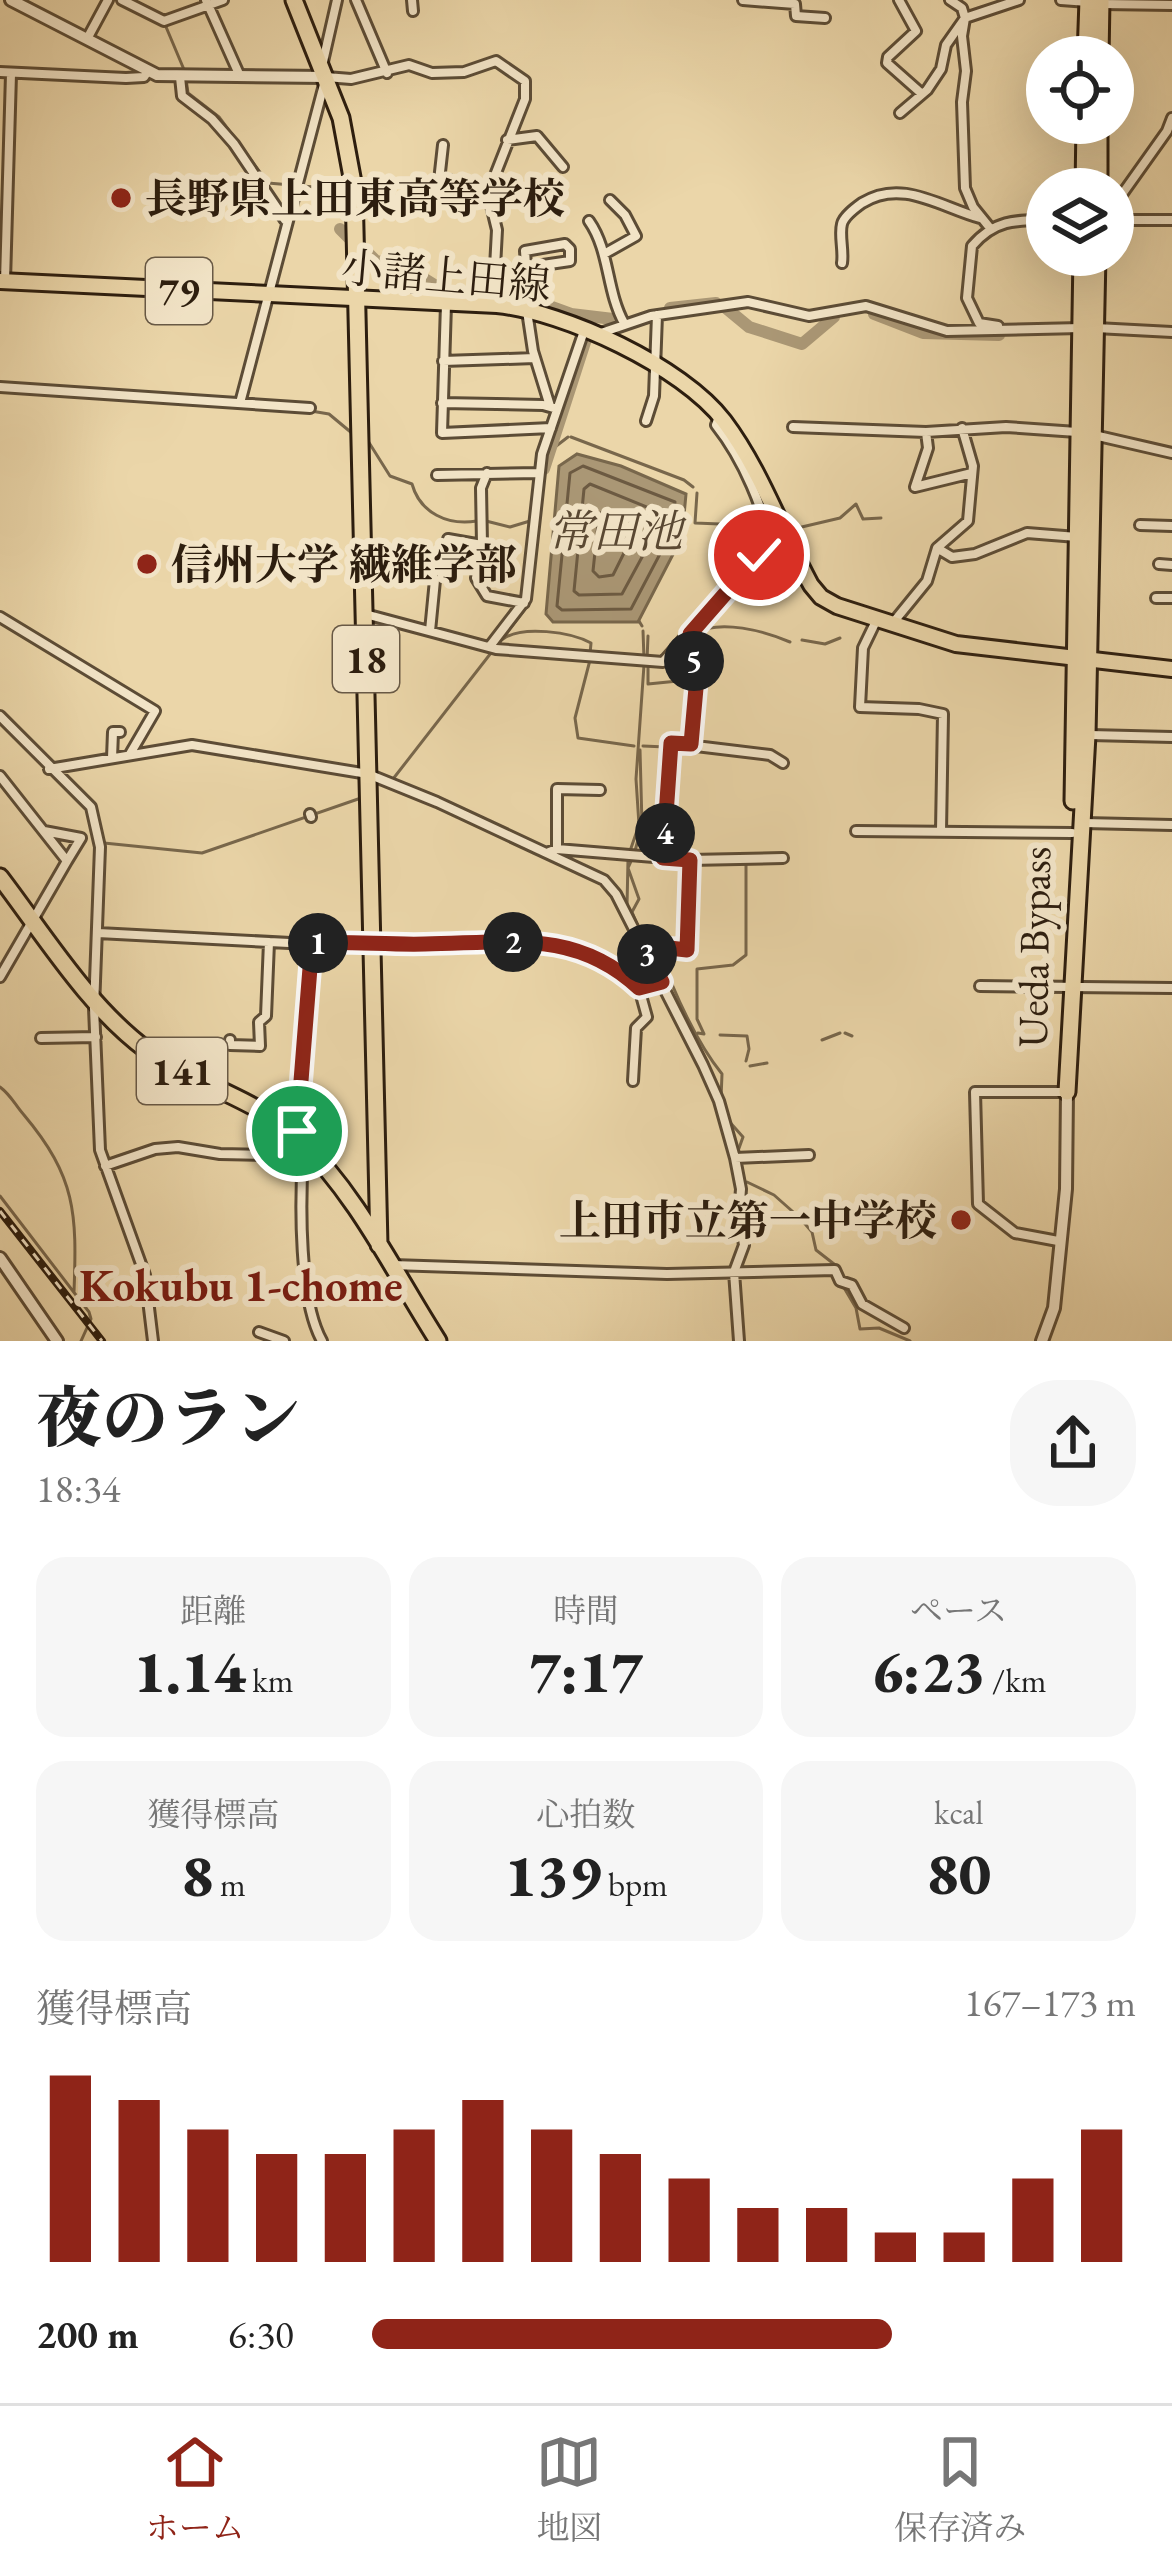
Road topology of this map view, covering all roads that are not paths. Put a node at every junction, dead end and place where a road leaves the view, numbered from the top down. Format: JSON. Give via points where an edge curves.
{"nodes":[{"id":1,"x":11,"y":0,"type":"edge"},
{"id":2,"x":108,"y":0,"type":"edge"},
{"id":3,"x":122,"y":0,"type":"edge"},
{"id":4,"x":223,"y":0,"type":"edge"},
{"id":5,"x":294,"y":0,"type":"edge"},
{"id":6,"x":338,"y":0,"type":"edge"},
{"id":7,"x":356,"y":0,"type":"edge"},
{"id":8,"x":412,"y":0,"type":"edge"},
{"id":9,"x":742,"y":0,"type":"edge"},
{"id":10,"x":899,"y":0,"type":"edge"},
{"id":11,"x":950,"y":0,"type":"edge"},
{"id":12,"x":1019,"y":0,"type":"edge"},
{"id":13,"x":1061,"y":0,"type":"edge"},
{"id":14,"x":1094,"y":2,"type":"edge"},
{"id":15,"x":207,"y":3,"type":"edge"},
{"id":16,"x":1172,"y":5,"type":"edge"},
{"id":17,"x":413,"y":11,"type":"dead end"},
{"id":18,"x":824,"y":18,"type":"dead end"},
{"id":19,"x":965,"y":18,"type":"junction"},
{"id":20,"x":1089,"y":36,"type":"edge"},
{"id":21,"x":1098,"y":36,"type":"edge"},
{"id":22,"x":87,"y":39,"type":"junction"},
{"id":23,"x":148,"y":71,"type":"junction"},
{"id":24,"x":324,"y":72,"type":"junction"},
{"id":25,"x":5,"y":73,"type":"edge"},
{"id":26,"x":387,"y":73,"type":"junction"},
{"id":27,"x":239,"y":74,"type":"junction"},
{"id":28,"x":184,"y":77,"type":"junction"},
{"id":29,"x":922,"y":94,"type":"junction"},
{"id":30,"x":900,"y":113,"type":"dead end"},
{"id":31,"x":1172,"y":118,"type":"edge"},
{"id":32,"x":507,"y":140,"type":"junction"},
{"id":33,"x":443,"y":145,"type":"dead end"},
{"id":34,"x":563,"y":167,"type":"dead end"},
{"id":35,"x":1134,"y":175,"type":"edge"},
{"id":36,"x":488,"y":193,"type":"junction"},
{"id":37,"x":610,"y":200,"type":"dead end"},
{"id":38,"x":980,"y":218,"type":"junction"},
{"id":39,"x":1026,"y":220,"type":"edge"},
{"id":40,"x":1134,"y":220,"type":"edge"},
{"id":41,"x":1172,"y":220,"type":"edge"},
{"id":42,"x":286,"y":221,"type":"junction"},
{"id":43,"x":589,"y":221,"type":"dead end"},
{"id":44,"x":990,"y":228,"type":"junction"},
{"id":45,"x":604,"y":254,"type":"junction"},
{"id":46,"x":842,"y":263,"type":"dead end"},
{"id":47,"x":526,"y":265,"type":"junction"},
{"id":48,"x":494,"y":268,"type":"junction"},
{"id":49,"x":1084,"y":276,"type":"edge"},
{"id":50,"x":1094,"y":276,"type":"edge"},
{"id":51,"x":3,"y":281,"type":"edge"},
{"id":52,"x":269,"y":295,"type":"junction"},
{"id":53,"x":358,"y":299,"type":"junction"},
{"id":54,"x":446,"y":303,"type":"junction"},
{"id":55,"x":493,"y":305,"type":"junction"},
{"id":56,"x":527,"y":309,"type":"junction"},
{"id":57,"x":657,"y":315,"type":"junction"},
{"id":58,"x":624,"y":323,"type":"junction"},
{"id":59,"x":1088,"y":328,"type":"junction"},
{"id":60,"x":1002,"y":330,"type":"junction"},
{"id":61,"x":592,"y":331,"type":"junction"},
{"id":62,"x":1172,"y":332,"type":"edge"},
{"id":63,"x":535,"y":358,"type":"junction"},
{"id":64,"x":443,"y":362,"type":"junction"},
{"id":65,"x":654,"y":367,"type":"junction"},
{"id":66,"x":0,"y":387,"type":"edge"},
{"id":67,"x":240,"y":403,"type":"junction"},
{"id":68,"x":442,"y":403,"type":"junction"},
{"id":69,"x":310,"y":408,"type":"dead end"},
{"id":70,"x":554,"y":408,"type":"junction"},
{"id":71,"x":720,"y":416,"type":"junction"},
{"id":72,"x":646,"y":422,"type":"dead end"},
{"id":73,"x":793,"y":427,"type":"dead end"},
{"id":74,"x":551,"y":428,"type":"junction"},
{"id":75,"x":962,"y":428,"type":"junction"},
{"id":76,"x":926,"y":432,"type":"junction"},
{"id":77,"x":1086,"y":434,"type":"junction"},
{"id":78,"x":1172,"y":453,"type":"edge"},
{"id":79,"x":487,"y":473,"type":"junction"},
{"id":80,"x":539,"y":473,"type":"junction"},
{"id":81,"x":972,"y":473,"type":"junction"},
{"id":82,"x":437,"y":475,"type":"dead end"},
{"id":83,"x":1140,"y":525,"type":"dead end"},
{"id":84,"x":1172,"y":526,"type":"edge"},
{"id":85,"x":1077,"y":537,"type":"junction"},
{"id":86,"x":448,"y":538,"type":"dead end"},
{"id":87,"x":482,"y":545,"type":"junction"},
{"id":88,"x":937,"y":548,"type":"junction"},
{"id":89,"x":1159,"y":563,"type":"dead end"},
{"id":90,"x":1172,"y":565,"type":"edge"},
{"id":91,"x":436,"y":580,"type":"dead end"},
{"id":92,"x":1156,"y":598,"type":"dead end"},
{"id":93,"x":1172,"y":598,"type":"edge"},
{"id":94,"x":524,"y":603,"type":"junction"},
{"id":95,"x":365,"y":614,"type":"junction"},
{"id":96,"x":0,"y":617,"type":"edge"},
{"id":97,"x":885,"y":622,"type":"junction"},
{"id":98,"x":430,"y":631,"type":"junction"},
{"id":99,"x":690,"y":634,"type":"junction"},
{"id":100,"x":493,"y":647,"type":"junction"},
{"id":101,"x":1082,"y":658,"type":"junction"},
{"id":102,"x":1172,"y":669,"type":"edge"},
{"id":103,"x":0,"y":716,"type":"edge"},
{"id":104,"x":120,"y":732,"type":"dead end"},
{"id":105,"x":1087,"y":735,"type":"junction"},
{"id":106,"x":1172,"y":737,"type":"edge"},
{"id":107,"x":691,"y":744,"type":"junction"},
{"id":108,"x":130,"y":755,"type":"junction"},
{"id":109,"x":112,"y":758,"type":"junction"},
{"id":110,"x":783,"y":763,"type":"dead end"},
{"id":111,"x":49,"y":769,"type":"junction"},
{"id":112,"x":368,"y":774,"type":"junction"},
{"id":113,"x":1,"y":779,"type":"edge"},
{"id":114,"x":600,"y":790,"type":"dead end"},
{"id":115,"x":1172,"y":825,"type":"edge"},
{"id":116,"x":1076,"y":828,"type":"junction"},
{"id":117,"x":43,"y":831,"type":"junction"},
{"id":118,"x":856,"y":831,"type":"dead end"},
{"id":119,"x":941,"y":831,"type":"junction"},
{"id":120,"x":553,"y":850,"type":"junction"},
{"id":121,"x":663,"y":858,"type":"junction"},
{"id":122,"x":783,"y":859,"type":"dead end"},
{"id":123,"x":690,"y":860,"type":"junction"},
{"id":124,"x":67,"y":861,"type":"junction"},
{"id":125,"x":0,"y":878,"type":"edge"},
{"id":126,"x":33,"y":920,"type":"junction"},
{"id":127,"x":98,"y":933,"type":"junction"},
{"id":128,"x":268,"y":942,"type":"junction"},
{"id":129,"x":372,"y":942,"type":"junction"},
{"id":130,"x":312,"y":943,"type":"junction"},
{"id":131,"x":643,"y":945,"type":"junction"},
{"id":132,"x":0,"y":977,"type":"edge"},
{"id":133,"x":662,"y":982,"type":"junction"},
{"id":134,"x":980,"y":986,"type":"dead end"},
{"id":135,"x":1071,"y":987,"type":"junction"},
{"id":136,"x":639,"y":988,"type":"junction"},
{"id":137,"x":1172,"y":988,"type":"edge"},
{"id":138,"x":94,"y":998,"type":"junction"},
{"id":139,"x":96,"y":1037,"type":"junction"},
{"id":140,"x":41,"y":1038,"type":"dead end"},
{"id":141,"x":230,"y":1040,"type":"dead end"},
{"id":142,"x":633,"y":1081,"type":"dead end"},
{"id":143,"x":1067,"y":1092,"type":"junction"},
{"id":144,"x":295,"y":1135,"type":"junction"},
{"id":145,"x":306,"y":1153,"type":"junction"},
{"id":146,"x":809,"y":1155,"type":"dead end"},
{"id":147,"x":735,"y":1158,"type":"junction"},
{"id":148,"x":105,"y":1166,"type":"junction"},
{"id":149,"x":1058,"y":1241,"type":"junction"},
{"id":150,"x":379,"y":1245,"type":"junction"},
{"id":151,"x":0,"y":1258,"type":"edge"},
{"id":152,"x":390,"y":1265,"type":"junction"},
{"id":153,"x":734,"y":1272,"type":"junction"},
{"id":154,"x":904,"y":1328,"type":"dead end"},
{"id":155,"x":259,"y":1332,"type":"dead end"},
{"id":156,"x":57,"y":1341,"type":"edge"},
{"id":157,"x":153,"y":1341,"type":"edge"},
{"id":158,"x":284,"y":1341,"type":"edge"},
{"id":159,"x":322,"y":1341,"type":"edge"},
{"id":160,"x":438,"y":1341,"type":"edge"},
{"id":161,"x":739,"y":1341,"type":"edge"},
{"id":162,"x":1042,"y":1341,"type":"edge"}],
"edges":[{"from":1,"to":22,"type":"street"},
{"from":2,"to":22,"type":"street"},
{"from":3,"to":15,"type":"street","via":[[164,21]]},
{"from":4,"to":15,"type":"street"},
{"from":5,"to":24,"type":"highway","number":"18"},
{"from":6,"to":24,"type":"street"},
{"from":7,"to":26,"type":"street"},
{"from":8,"to":17,"type":"street"},
{"from":9,"to":18,"type":"street","via":[[795,4],[796,16]]},
{"from":10,"to":29,"type":"street","via":[[916,31],[887,63]]},
{"from":11,"to":19,"type":"street"},
{"from":12,"to":19,"type":"street"},
{"from":13,"to":14,"type":"street"},
{"from":14,"to":16,"type":"street"},
{"from":14,"to":20,"type":"highway"},
{"from":14,"to":21,"type":"highway"},
{"from":15,"to":27,"type":"street"},
{"from":19,"to":29,"type":"street"},
{"from":19,"to":38,"type":"street","via":[[965,188]]},
{"from":22,"to":23,"type":"street"},
{"from":23,"to":25,"type":"street","via":[[126,78]]},
{"from":23,"to":28,"type":"street"},
{"from":24,"to":26,"type":"street","via":[[351,79]]},
{"from":24,"to":27,"type":"street"},
{"from":24,"to":42,"type":"street"},
{"from":24,"to":53,"type":"highway","number":"18","via":[[354,188]]},
{"from":25,"to":51,"type":"street"},
{"from":26,"to":32,"type":"street","via":[[409,64],[432,73],[471,71],[496,61],[526,86]]},
{"from":27,"to":28,"type":"street"},
{"from":28,"to":42,"type":"street","via":[[182,96],[234,144]]},
{"from":29,"to":30,"type":"street"},
{"from":31,"to":35,"type":"street"},
{"from":32,"to":34,"type":"street","via":[[537,136]]},
{"from":32,"to":36,"type":"street"},
{"from":33,"to":36,"type":"street","via":[[439,181]]},
{"from":36,"to":48,"type":"street","via":[[497,230]]},
{"from":37,"to":45,"type":"street","via":[[636,236]]},
{"from":38,"to":44,"type":"street"},
{"from":38,"to":46,"type":"street","via":[[899,190],[881,194],[842,224]]},
{"from":39,"to":44,"type":"street"},
{"from":40,"to":41,"type":"street"},
{"from":42,"to":52,"type":"street"},
{"from":43,"to":45,"type":"street"},
{"from":44,"to":60,"type":"street","via":[[972,246],[967,298],[976,321]]},
{"from":45,"to":58,"type":"street"},
{"from":47,"to":47,"type":"street","via":[[570,261],[570,249],[525,251]]},
{"from":47,"to":48,"type":"street"},
{"from":48,"to":55,"type":"street"},
{"from":49,"to":59,"type":"highway","name":"Ueda Bypass"},
{"from":50,"to":59,"type":"highway","name":"Ueda Bypass"},
{"from":51,"to":52,"type":"main road","name":"小諸上田線","number":"79"},
{"from":52,"to":53,"type":"main road","name":"小諸上田線","number":"79"},
{"from":52,"to":67,"type":"street"},
{"from":53,"to":54,"type":"main road","name":"小諸上田線","number":"79"},
{"from":53,"to":95,"type":"highway","number":"18"},
{"from":54,"to":55,"type":"main road","name":"小諸上田線","number":"79"},
{"from":54,"to":64,"type":"street"},
{"from":55,"to":56,"type":"main road","name":"小諸上田線","number":"79"},
{"from":56,"to":61,"type":"main road","name":"小諸上田線","number":"79"},
{"from":56,"to":63,"type":"street"},
{"from":57,"to":58,"type":"street"},
{"from":57,"to":60,"type":"street","via":[[737,302],[809,316],[866,306],[937,329]]},
{"from":57,"to":65,"type":"street"},
{"from":58,"to":61,"type":"street"},
{"from":59,"to":60,"type":"street"},
{"from":59,"to":62,"type":"street"},
{"from":59,"to":77,"type":"highway","name":"Ueda Bypass"},
{"from":61,"to":65,"type":"main road","name":"小諸上田線","number":"79"},
{"from":61,"to":70,"type":"street"},
{"from":63,"to":64,"type":"street"},
{"from":63,"to":70,"type":"street"},
{"from":64,"to":68,"type":"street"},
{"from":65,"to":71,"type":"main road","name":"小諸上田線","number":"79"},
{"from":65,"to":72,"type":"street"},
{"from":66,"to":67,"type":"street"},
{"from":67,"to":69,"type":"street"},
{"from":68,"to":70,"type":"street"},
{"from":68,"to":74,"type":"street","via":[[443,433]]},
{"from":70,"to":74,"type":"street"},
{"from":71,"to":97,"type":"main road","name":"小諸上田線","number":"79","via":[[814,590]]},
{"from":71,"to":99,"type":"street","via":[[716,425],[756,500],[772,554],[754,558]]},
{"from":73,"to":76,"type":"street"},
{"from":74,"to":80,"type":"street"},
{"from":75,"to":76,"type":"street"},
{"from":75,"to":77,"type":"street"},
{"from":75,"to":81,"type":"street"},
{"from":76,"to":81,"type":"street","via":[[915,488]]},
{"from":77,"to":78,"type":"street"},
{"from":77,"to":85,"type":"highway","name":"Ueda Bypass"},
{"from":77,"to":101,"type":"highway","name":"Ueda Bypass"},
{"from":79,"to":80,"type":"street"},
{"from":79,"to":82,"type":"street"},
{"from":79,"to":87,"type":"street"},
{"from":80,"to":94,"type":"street"},
{"from":81,"to":88,"type":"street","via":[[968,520]]},
{"from":83,"to":84,"type":"street"},
{"from":85,"to":88,"type":"street","via":[[1027,533],[952,557]]},
{"from":85,"to":101,"type":"highway","name":"Ueda Bypass"},
{"from":86,"to":87,"type":"street"},
{"from":87,"to":94,"type":"street","via":[[475,575],[486,595]]},
{"from":88,"to":97,"type":"street","via":[[927,581]]},
{"from":89,"to":90,"type":"street"},
{"from":91,"to":98,"type":"street"},
{"from":92,"to":93,"type":"street"},
{"from":94,"to":100,"type":"street"},
{"from":95,"to":98,"type":"street"},
{"from":95,"to":112,"type":"highway","number":"18"},
{"from":96,"to":108,"type":"street","via":[[155,711]]},
{"from":97,"to":101,"type":"main road","name":"小諸上田線","number":"79","via":[[956,644]]},
{"from":97,"to":119,"type":"street","via":[[863,648],[860,707],[943,714]]},
{"from":98,"to":100,"type":"street"},
{"from":99,"to":100,"type":"street","via":[[669,658],[650,664]]},
{"from":99,"to":107,"type":"street"},
{"from":101,"to":102,"type":"main road","name":"小諸上田線","number":"79"},
{"from":101,"to":105,"type":"highway","name":"Ueda Bypass"},
{"from":101,"to":116,"type":"highway","name":"Ueda Bypass"},
{"from":103,"to":111,"type":"street"},
{"from":104,"to":109,"type":"street","via":[[113,732]]},
{"from":105,"to":106,"type":"street"},
{"from":105,"to":116,"type":"highway","name":"Ueda Bypass"},
{"from":107,"to":110,"type":"street"},
{"from":107,"to":121,"type":"street","via":[[671,743]]},
{"from":108,"to":109,"type":"street"},
{"from":108,"to":112,"type":"street","via":[[197,745]]},
{"from":109,"to":111,"type":"street"},
{"from":111,"to":127,"type":"street","via":[[91,807],[100,843]]},
{"from":112,"to":120,"type":"street"},
{"from":112,"to":129,"type":"highway","number":"18"},
{"from":113,"to":117,"type":"street"},
{"from":114,"to":120,"type":"street","via":[[557,789]]},
{"from":115,"to":116,"type":"street"},
{"from":116,"to":119,"type":"street"},
{"from":116,"to":135,"type":"highway","name":"Ueda Bypass"},
{"from":117,"to":124,"type":"street"},
{"from":117,"to":124,"type":"street","via":[[81,838]]},
{"from":118,"to":119,"type":"street"},
{"from":120,"to":121,"type":"street"},
{"from":120,"to":131,"type":"street","via":[[610,885]]},
{"from":121,"to":123,"type":"street"},
{"from":122,"to":123,"type":"street"},
{"from":123,"to":131,"type":"street","via":[[687,950]]},
{"from":124,"to":126,"type":"street"},
{"from":125,"to":126,"type":"highway","number":"141"},
{"from":126,"to":132,"type":"street"},
{"from":126,"to":138,"type":"highway","number":"141"},
{"from":127,"to":128,"type":"street"},
{"from":127,"to":138,"type":"street"},
{"from":128,"to":130,"type":"street"},
{"from":128,"to":141,"type":"street","via":[[260,1046]]},
{"from":129,"to":130,"type":"street"},
{"from":129,"to":136,"type":"street","via":[[545,942],[603,959]]},
{"from":129,"to":150,"type":"highway","number":"18"},
{"from":130,"to":144,"type":"street"},
{"from":131,"to":133,"type":"street"},
{"from":133,"to":136,"type":"street"},
{"from":133,"to":147,"type":"street","via":[[711,1083]]},
{"from":134,"to":135,"type":"street"},
{"from":135,"to":137,"type":"street"},
{"from":135,"to":143,"type":"highway","name":"Ueda Bypass"},
{"from":136,"to":142,"type":"street","via":[[647,1017],[636,1028]]},
{"from":138,"to":139,"type":"street"},
{"from":138,"to":144,"type":"highway","number":"141","via":[[153,1054]]},
{"from":139,"to":140,"type":"street"},
{"from":139,"to":148,"type":"street"},
{"from":143,"to":149,"type":"street"},
{"from":143,"to":149,"type":"street","via":[[975,1091],[978,1204],[1015,1233]]},
{"from":144,"to":145,"type":"highway","number":"141"},
{"from":145,"to":148,"type":"street","via":[[178,1147]]},
{"from":145,"to":150,"type":"highway","number":"141"},
{"from":145,"to":159,"type":"street","via":[[303,1244]]},
{"from":146,"to":147,"type":"street"},
{"from":147,"to":153,"type":"street","via":[[744,1245]]},
{"from":148,"to":157,"type":"street","via":[[145,1275]]},
{"from":149,"to":162,"type":"street","via":[[1054,1308]]},
{"from":150,"to":152,"type":"highway","number":"18"},
{"from":151,"to":156,"type":"street"},
{"from":152,"to":153,"type":"street"},
{"from":152,"to":160,"type":"highway","number":"18"},
{"from":153,"to":154,"type":"street","via":[[835,1270],[862,1304]]},
{"from":153,"to":161,"type":"street"},
{"from":155,"to":158,"type":"street"}]}
